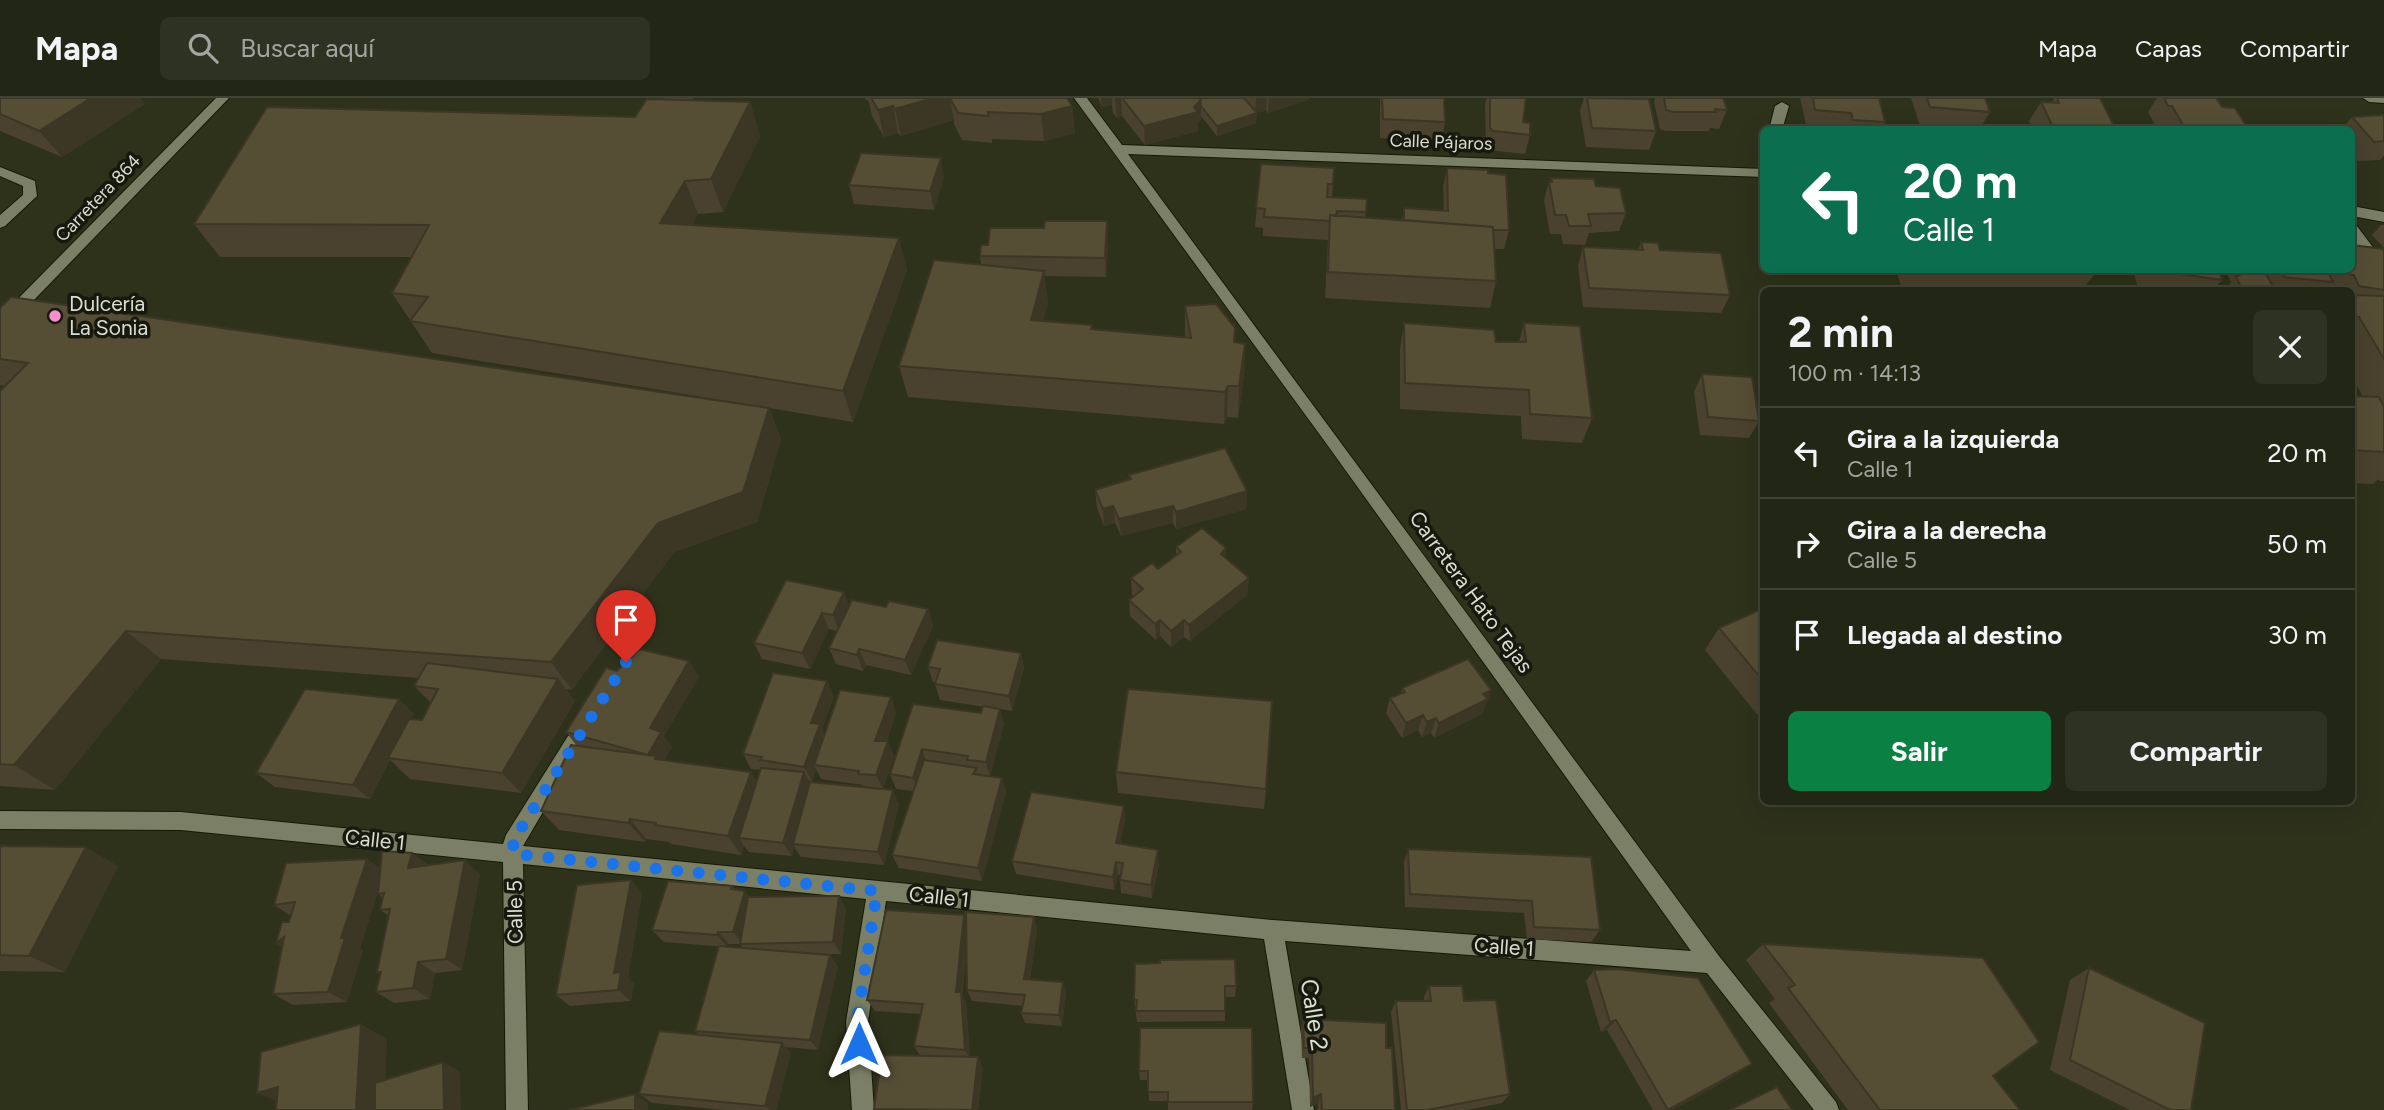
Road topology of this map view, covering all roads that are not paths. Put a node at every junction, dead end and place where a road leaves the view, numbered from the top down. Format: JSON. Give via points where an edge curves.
{"nodes":[{"id":1,"x":223,"y":98,"type":"edge"},
{"id":2,"x":1080,"y":98,"type":"edge"},
{"id":3,"x":2369,"y":98,"type":"edge"},
{"id":4,"x":2384,"y":99,"type":"edge"},
{"id":5,"x":1782,"y":106,"type":"dead end"},
{"id":6,"x":1777,"y":126,"type":"edge"},
{"id":7,"x":1117,"y":149,"type":"junction"},
{"id":8,"x":0,"y":171,"type":"edge"},
{"id":9,"x":1760,"y":172,"type":"edge"},
{"id":10,"x":2355,"y":212,"type":"edge"},
{"id":11,"x":2384,"y":217,"type":"edge"},
{"id":12,"x":0,"y":223,"type":"edge"},
{"id":13,"x":2355,"y":233,"type":"edge"},
{"id":14,"x":2384,"y":273,"type":"edge"},
{"id":15,"x":0,"y":326,"type":"edge"},
{"id":16,"x":583,"y":729,"type":"edge"},
{"id":17,"x":0,"y":820,"type":"edge"},
{"id":18,"x":514,"y":854,"type":"junction"},
{"id":19,"x":877,"y":891,"type":"junction"},
{"id":20,"x":1273,"y":930,"type":"junction"},
{"id":21,"x":1712,"y":963,"type":"junction"},
{"id":22,"x":517,"y":1110,"type":"edge"},
{"id":23,"x":863,"y":1110,"type":"edge"},
{"id":24,"x":1303,"y":1110,"type":"edge"},
{"id":25,"x":1828,"y":1110,"type":"edge"}],
"edges":[{"from":1,"to":15,"type":"street","name":"Carretera 864"},
{"from":2,"to":7,"type":"street","name":"Carretera Hato Tejas"},
{"from":3,"to":4,"type":"street"},
{"from":5,"to":6,"type":"street"},
{"from":7,"to":9,"type":"street","name":"Calle Pájaros"},
{"from":7,"to":21,"type":"street","name":"Carretera Hato Tejas"},
{"from":8,"to":12,"type":"street","via":[[30,184],[30,196]]},
{"from":10,"to":11,"type":"street"},
{"from":13,"to":14,"type":"street"},
{"from":16,"to":18,"type":"street","name":"Calle 5","via":[[513,841]]},
{"from":17,"to":18,"type":"street","name":"Calle 1","via":[[180,821]]},
{"from":18,"to":19,"type":"street","name":"Calle 1"},
{"from":18,"to":22,"type":"street","name":"Calle 5"},
{"from":19,"to":20,"type":"street","name":"Calle 1"},
{"from":19,"to":23,"type":"street","via":[[857,1022]]},
{"from":20,"to":21,"type":"street","name":"Calle 1"},
{"from":20,"to":24,"type":"street","name":"Calle 2"},
{"from":21,"to":25,"type":"street","name":"Carretera Hato Tejas"}]}
